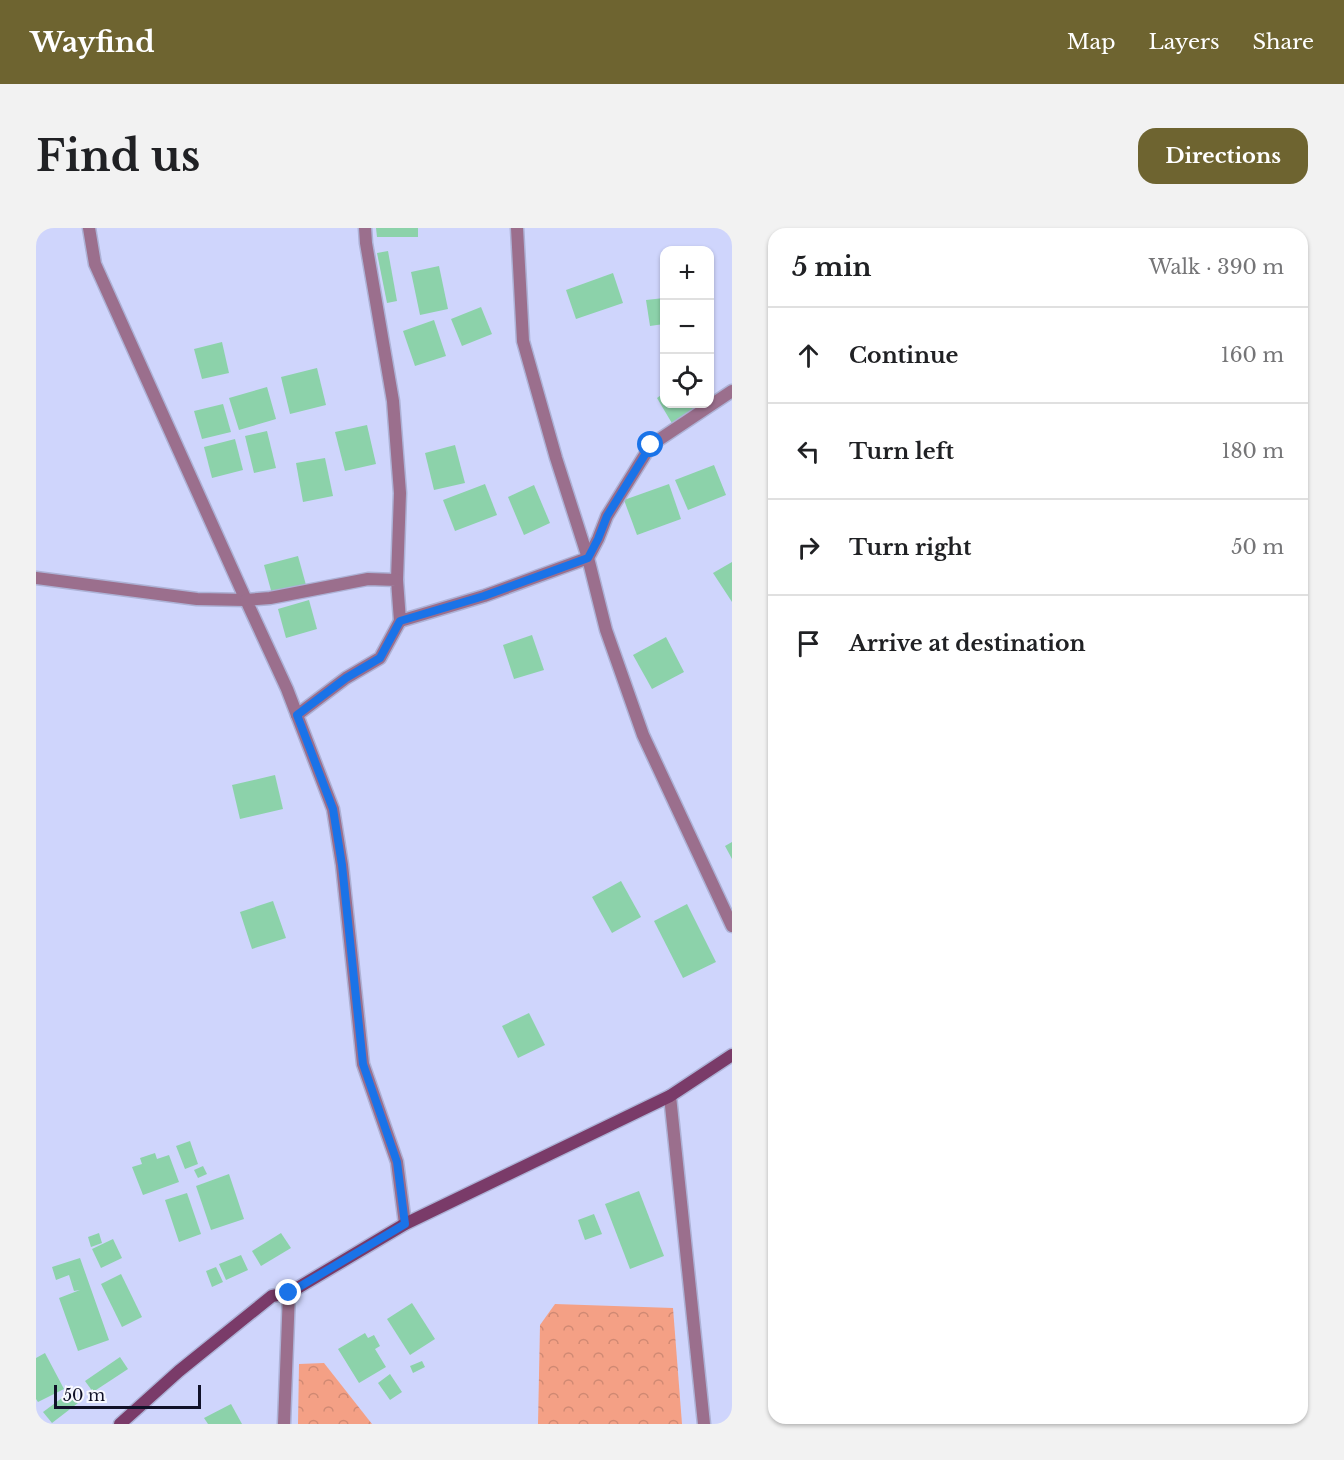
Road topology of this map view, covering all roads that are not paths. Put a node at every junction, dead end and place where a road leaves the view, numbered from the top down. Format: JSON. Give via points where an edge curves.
{"nodes":[{"id":1,"x":89,"y":228,"type":"edge"},
{"id":2,"x":365,"y":228,"type":"edge"},
{"id":3,"x":517,"y":228,"type":"edge"},
{"id":4,"x":732,"y":392,"type":"edge"},
{"id":5,"x":588,"y":558,"type":"junction"},
{"id":6,"x":36,"y":578,"type":"edge"},
{"id":7,"x":397,"y":580,"type":"junction"},
{"id":8,"x":246,"y":600,"type":"junction"},
{"id":9,"x":400,"y":621,"type":"junction"},
{"id":10,"x":297,"y":715,"type":"junction"},
{"id":11,"x":732,"y":926,"type":"edge"},
{"id":12,"x":732,"y":1055,"type":"edge"},
{"id":13,"x":670,"y":1096,"type":"junction"},
{"id":14,"x":405,"y":1224,"type":"junction"},
{"id":15,"x":289,"y":1293,"type":"junction"},
{"id":16,"x":120,"y":1424,"type":"edge"},
{"id":17,"x":284,"y":1424,"type":"edge"},
{"id":18,"x":704,"y":1424,"type":"edge"}],
"edges":[{"from":1,"to":8,"type":"street","via":[[94,264]]},
{"from":2,"to":7,"type":"street","via":[[394,412],[400,493]]},
{"from":3,"to":5,"type":"street","via":[[523,341]]},
{"from":4,"to":5,"type":"street","via":[[651,445],[607,516]]},
{"from":5,"to":9,"type":"street"},
{"from":5,"to":11,"type":"street","via":[[606,630],[643,735]]},
{"from":6,"to":8,"type":"street","via":[[197,599]]},
{"from":7,"to":8,"type":"street","via":[[368,579]]},
{"from":7,"to":9,"type":"street"},
{"from":8,"to":10,"type":"street"},
{"from":9,"to":10,"type":"street","via":[[380,658]]},
{"from":10,"to":14,"type":"street","via":[[333,809],[363,1064],[397,1162]]},
{"from":12,"to":13,"type":"main road"},
{"from":13,"to":14,"type":"main road"},
{"from":13,"to":18,"type":"street"},
{"from":14,"to":15,"type":"main road"},
{"from":15,"to":16,"type":"main road","via":[[272,1296]]},
{"from":15,"to":17,"type":"street"}]}
